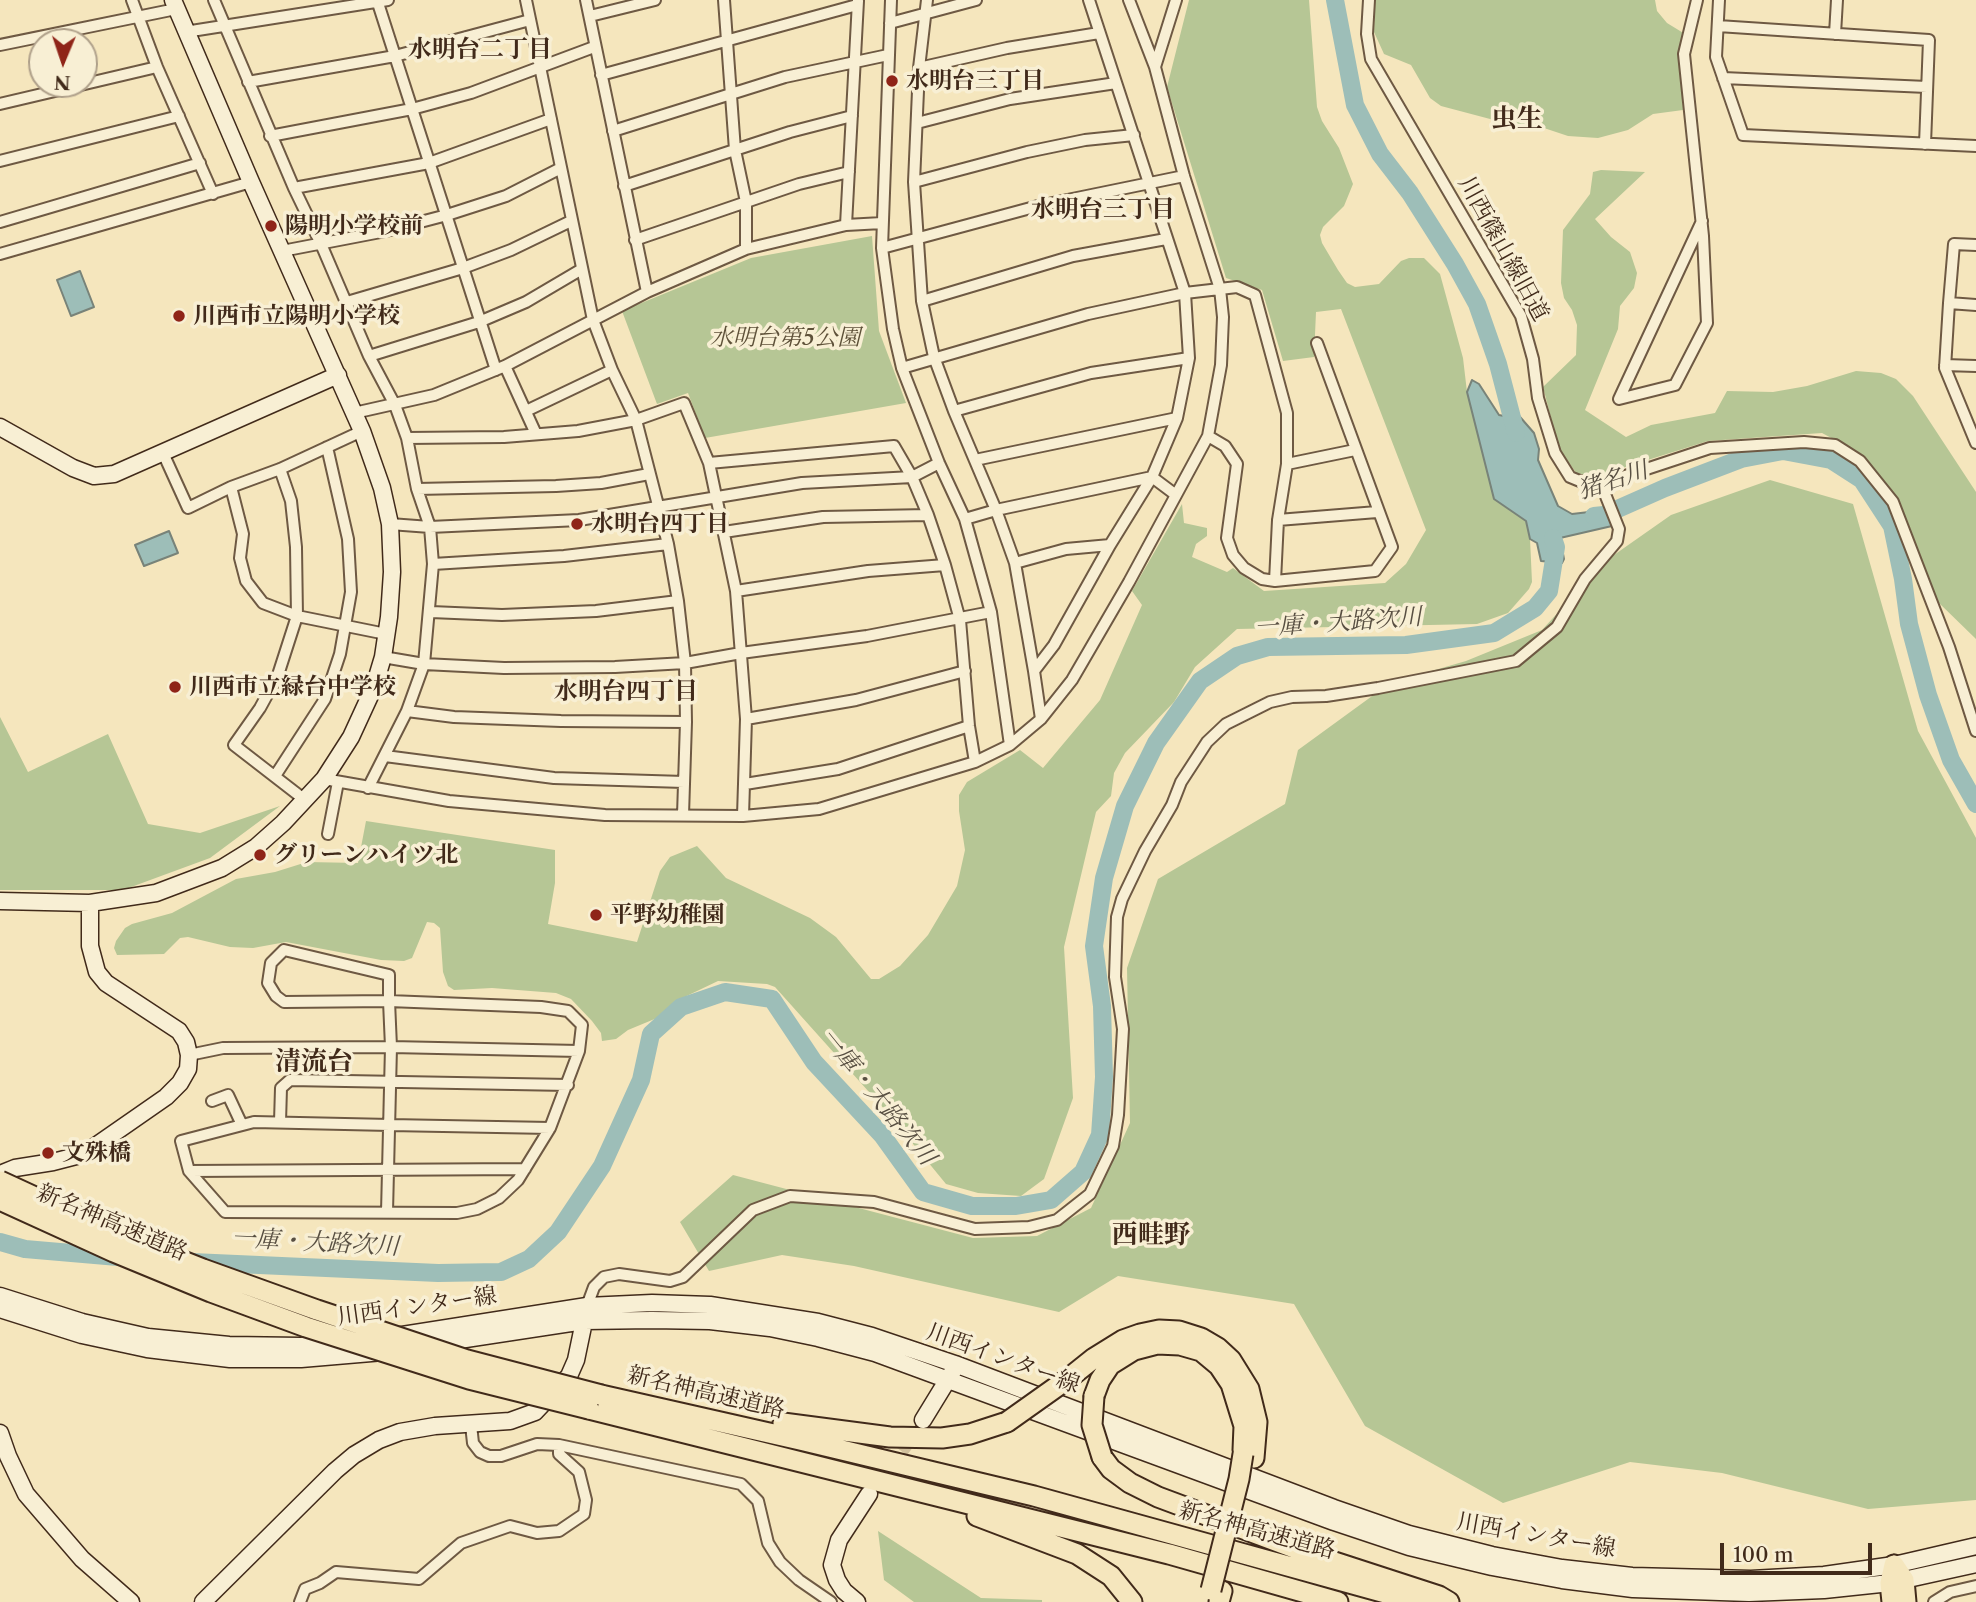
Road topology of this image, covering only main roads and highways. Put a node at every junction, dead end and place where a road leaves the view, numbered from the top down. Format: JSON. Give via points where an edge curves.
{"nodes":[{"id":1,"x":175,"y":4,"type":"edge"},
{"id":2,"x":338,"y":375,"type":"junction"},
{"id":3,"x":0,"y":427,"type":"edge"},
{"id":4,"x":0,"y":901,"type":"edge"},
{"id":5,"x":90,"y":903,"type":"junction"},
{"id":6,"x":0,"y":1174,"type":"edge"},
{"id":7,"x":0,"y":1181,"type":"edge"},
{"id":8,"x":0,"y":1200,"type":"edge"},
{"id":9,"x":0,"y":1296,"type":"edge"},
{"id":10,"x":0,"y":1309,"type":"edge"},
{"id":11,"x":26,"y":1312,"type":"junction"},
{"id":12,"x":586,"y":1313,"type":"junction"},
{"id":13,"x":955,"y":1364,"type":"junction"},
{"id":14,"x":949,"y":1380,"type":"junction"},
{"id":15,"x":598,"y":1398,"type":"junction"},
{"id":16,"x":923,"y":1420,"type":"tunnel mouth"},
{"id":17,"x":0,"y":1433,"type":"edge"},
{"id":18,"x":1248,"y":1456,"type":"junction"},
{"id":19,"x":893,"y":1484,"type":"junction"},
{"id":20,"x":869,"y":1494,"type":"tunnel mouth"},
{"id":21,"x":1976,"y":1546,"type":"edge"},
{"id":22,"x":1976,"y":1564,"type":"edge"},
{"id":23,"x":1895,"y":1583,"type":"edge"},
{"id":24,"x":1215,"y":1596,"type":"edge"},
{"id":25,"x":131,"y":1602,"type":"edge"},
{"id":26,"x":203,"y":1602,"type":"edge"},
{"id":27,"x":857,"y":1602,"type":"edge"},
{"id":28,"x":1132,"y":1602,"type":"edge"},
{"id":29,"x":1338,"y":1602,"type":"edge"},
{"id":30,"x":1418,"y":1602,"type":"edge"},
{"id":31,"x":1449,"y":1602,"type":"edge"},
{"id":32,"x":1906,"y":1602,"type":"edge"}],
"edges":[{"from":1,"to":2,"type":"main road"},
{"from":2,"to":3,"type":"main road","via":[[114,474],[94,475],[73,468]]},
{"from":2,"to":5,"type":"main road","via":[[382,488],[390,524],[392,572],[383,657],[331,781],[256,847],[222,868],[156,892]]},
{"from":4,"to":5,"type":"main road"},
{"from":5,"to":6,"type":"main road","via":[[90,946],[97,972],[106,983],[179,1031],[186,1042],[188,1069],[166,1097],[84,1154]]},
{"from":7,"to":15,"type":"highway","name":"新名神高速道路","bridge":true,"via":[[203,1269],[400,1340]]},
{"from":8,"to":15,"type":"highway","name":"新名神高速道路","bridge":true,"via":[[114,1252],[306,1327],[469,1379]]},
{"from":9,"to":11,"type":"main road","name":"川西インター線"},
{"from":10,"to":11,"type":"main road","name":"川西インター線"},
{"from":11,"to":12,"type":"main road","name":"川西インター線","via":[[148,1337],[301,1346]]},
{"from":12,"to":13,"type":"main road","name":"川西インター線","via":[[652,1303],[769,1313],[872,1336]]},
{"from":12,"to":14,"type":"main road","name":"川西インター線","via":[[769,1328],[874,1353]]},
{"from":12,"to":26,"type":"main road","via":[[569,1376],[535,1412],[510,1421],[435,1426],[379,1440],[335,1471]]},
{"from":13,"to":14,"type":"main road"},
{"from":13,"to":23,"type":"main road","name":"川西インター線","via":[[1334,1508],[1409,1534],[1492,1555],[1632,1576],[1824,1574]]},
{"from":14,"to":16,"type":"main road"},
{"from":14,"to":23,"type":"main road","name":"川西インター線","via":[[1334,1522],[1409,1547],[1492,1567],[1633,1589],[1691,1592],[1824,1590]]},
{"from":15,"to":18,"type":"highway","bridge":true,"via":[[801,1427],[942,1438],[1007,1422],[1123,1340],[1159,1330],[1179,1331],[1201,1338],[1231,1360],[1249,1390],[1256,1422]]},
{"from":15,"to":19,"type":"highway","name":"新名神高速道路"},
{"from":15,"to":30,"type":"highway","name":"新名神高速道路","via":[[1034,1496]]},
{"from":17,"to":25,"type":"main road","via":[[26,1494],[82,1559]]},
{"from":18,"to":24,"type":"highway"},
{"from":18,"to":31,"type":"highway","bridge":true,"via":[[1231,1384],[1201,1351],[1157,1344],[1134,1350],[1110,1365],[1100,1380],[1092,1425],[1102,1457],[1130,1483]]},
{"from":19,"to":28,"type":"highway","via":[[917,1500],[974,1515],[1077,1554],[1111,1576]]},
{"from":19,"to":29,"type":"highway","name":"新名神高速道路"},
{"from":20,"to":27,"type":"main road","via":[[839,1540],[832,1565],[844,1591]]},
{"from":21,"to":23,"type":"main road","name":"川西インター線"},
{"from":22,"to":23,"type":"main road","name":"川西インター線"},
{"from":23,"to":32,"type":"highway"}]}
